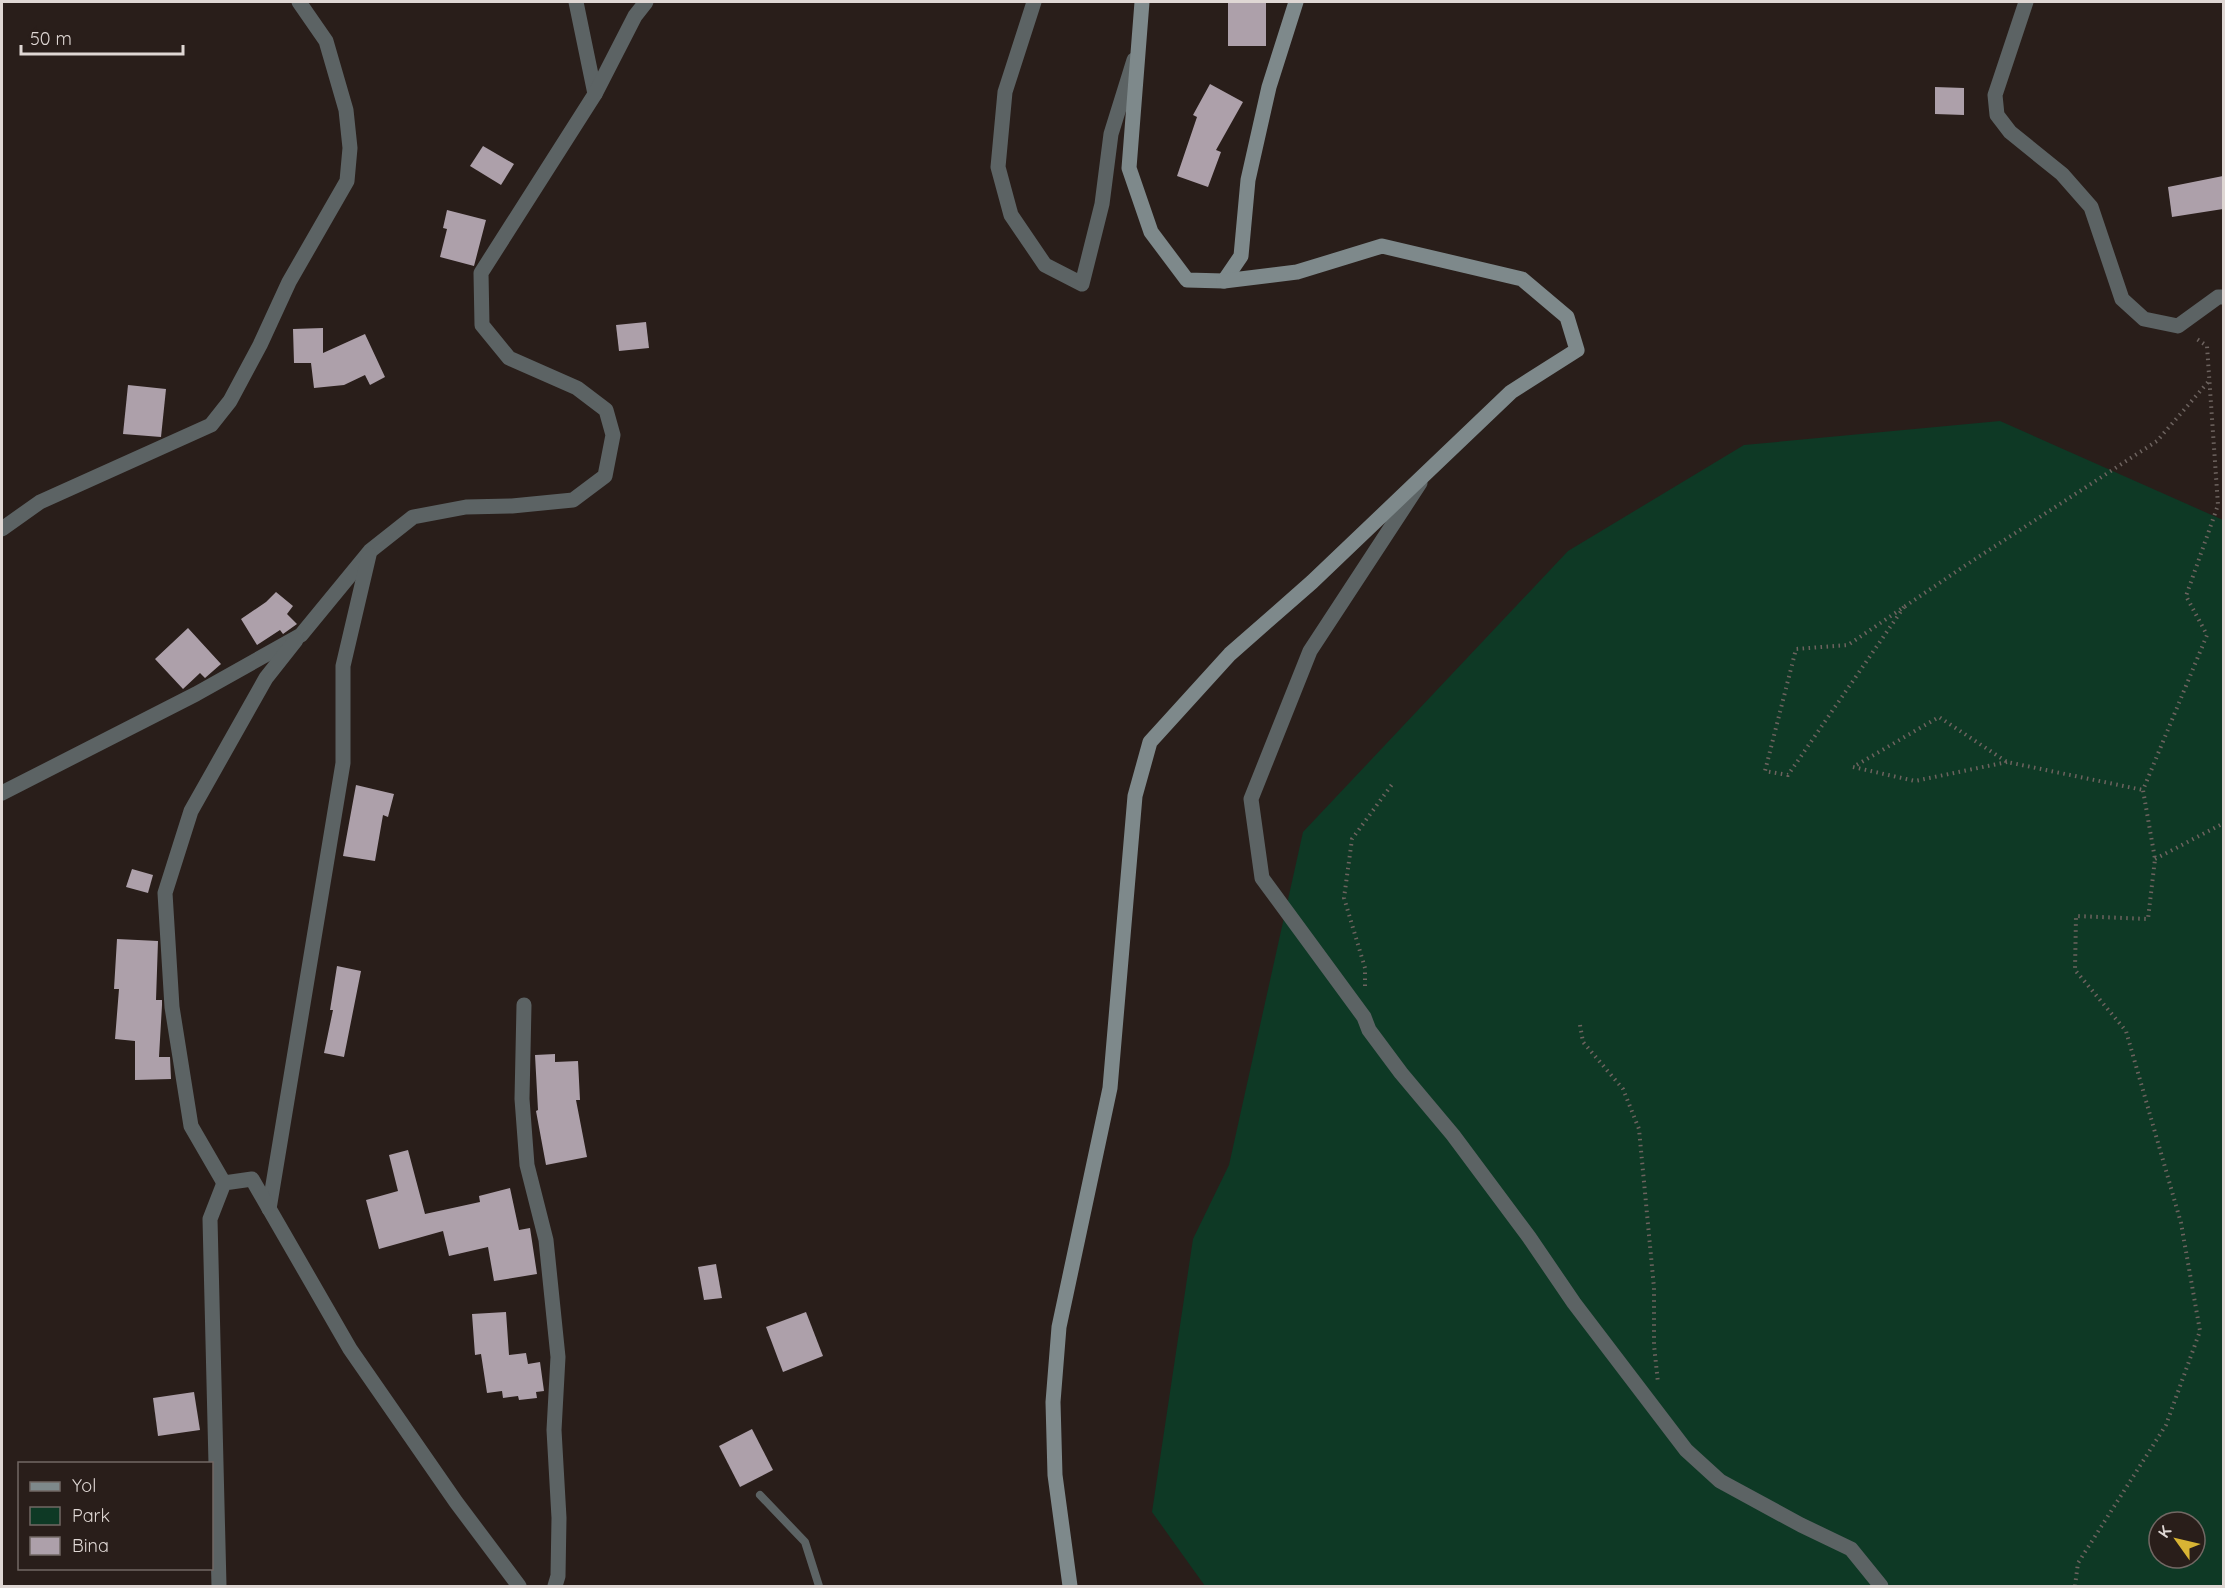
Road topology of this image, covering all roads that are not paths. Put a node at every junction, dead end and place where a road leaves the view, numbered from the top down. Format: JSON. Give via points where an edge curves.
{"nodes":[{"id":1,"x":299,"y":2,"type":"edge"},
{"id":2,"x":576,"y":2,"type":"edge"},
{"id":3,"x":646,"y":2,"type":"edge"},
{"id":4,"x":1034,"y":2,"type":"edge"},
{"id":5,"x":1142,"y":2,"type":"edge"},
{"id":6,"x":1296,"y":2,"type":"edge"},
{"id":7,"x":2026,"y":2,"type":"edge"},
{"id":8,"x":1139,"y":46,"type":"junction"},
{"id":9,"x":595,"y":94,"type":"junction"},
{"id":10,"x":1224,"y":281,"type":"junction"},
{"id":11,"x":2223,"y":297,"type":"edge"},
{"id":12,"x":1429,"y":469,"type":"junction"},
{"id":13,"x":2,"y":530,"type":"edge"},
{"id":14,"x":370,"y":551,"type":"junction"},
{"id":15,"x":301,"y":635,"type":"junction"},
{"id":16,"x":2,"y":793,"type":"edge"},
{"id":17,"x":524,"y":1005,"type":"dead end"},
{"id":18,"x":224,"y":1183,"type":"junction"},
{"id":19,"x":269,"y":1209,"type":"junction"},
{"id":20,"x":760,"y":1495,"type":"dead end"},
{"id":21,"x":219,"y":1587,"type":"edge"},
{"id":22,"x":519,"y":1587,"type":"edge"},
{"id":23,"x":555,"y":1587,"type":"edge"},
{"id":24,"x":819,"y":1587,"type":"edge"},
{"id":25,"x":1070,"y":1587,"type":"edge"},
{"id":26,"x":1881,"y":1587,"type":"edge"}],
"edges":[{"from":1,"to":13,"type":"street","via":[[326,41],[346,110],[350,148],[347,181],[289,282],[230,401],[211,425],[40,502]]},
{"from":2,"to":9,"type":"street"},
{"from":3,"to":9,"type":"street"},
{"from":4,"to":8,"type":"street","via":[[1005,92],[998,166],[1011,215],[1045,265],[1082,284],[1102,204],[1111,134]]},
{"from":5,"to":8,"type":"street"},
{"from":6,"to":10,"type":"street","via":[[1269,87],[1248,180],[1241,256]]},
{"from":7,"to":11,"type":"street","via":[[1995,95],[1997,115],[2010,132],[2062,174],[2091,207],[2122,299],[2144,319],[2178,326],[2217,297]]},
{"from":8,"to":10,"type":"street","via":[[1129,168],[1151,232],[1187,280]]},
{"from":9,"to":14,"type":"street","via":[[481,273],[482,325],[509,358],[578,388],[606,410],[613,435],[605,476],[573,500],[466,507],[412,517]]},
{"from":10,"to":12,"type":"street","via":[[1297,272],[1382,246],[1522,279],[1567,317],[1577,350],[1510,392]]},
{"from":12,"to":25,"type":"street","via":[[1312,582],[1230,654],[1150,742],[1135,796],[1110,1088],[1059,1327],[1053,1402],[1055,1475]]},
{"from":12,"to":26,"type":"street","via":[[1310,651],[1251,800],[1262,878],[1364,1017],[1369,1030],[1454,1135],[1574,1303],[1686,1450],[1720,1481],[1851,1549]]},
{"from":14,"to":15,"type":"street"},
{"from":14,"to":19,"type":"street","via":[[343,666],[343,763]]},
{"from":15,"to":16,"type":"street","via":[[196,694]]},
{"from":15,"to":18,"type":"street","via":[[266,678],[191,811],[165,893],[172,1007],[190,1126]]},
{"from":17,"to":23,"type":"street","via":[[522,1099],[528,1164],[546,1240],[558,1357],[554,1430],[559,1518]]},
{"from":18,"to":19,"type":"street","via":[[252,1179]]},
{"from":18,"to":21,"type":"street","via":[[210,1219]]},
{"from":19,"to":22,"type":"street","via":[[350,1349]]},
{"from":20,"to":24,"type":"lane","via":[[805,1542]]}]}
